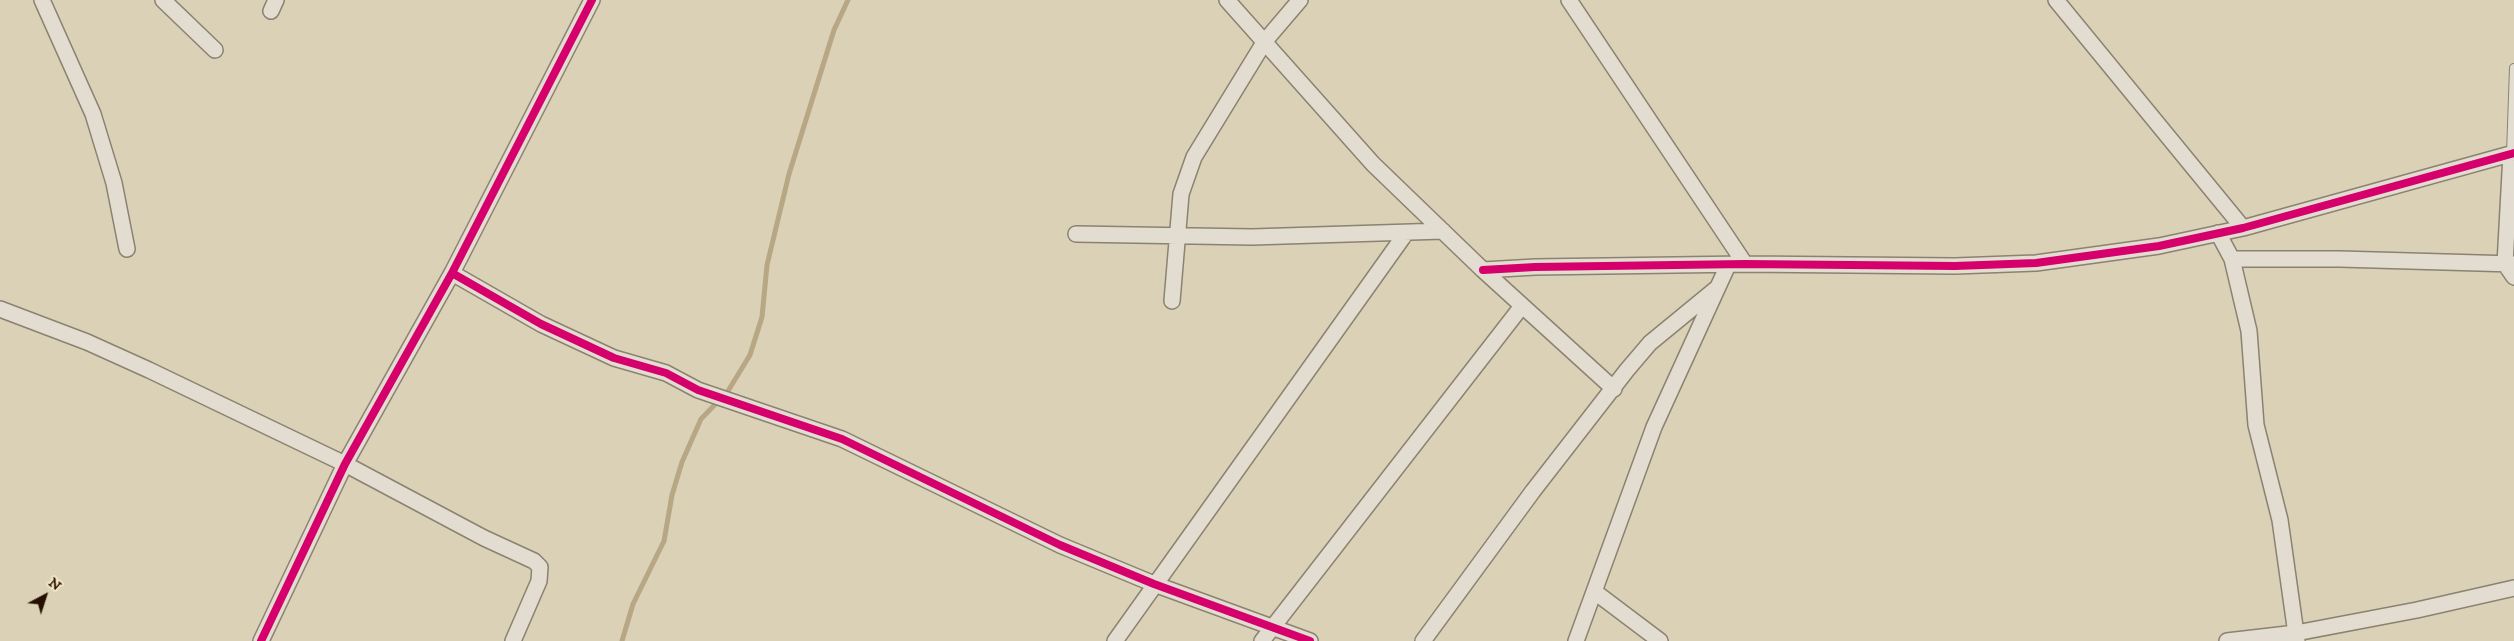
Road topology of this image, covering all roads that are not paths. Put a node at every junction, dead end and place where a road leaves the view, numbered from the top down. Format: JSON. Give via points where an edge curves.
{"nodes":[{"id":1,"x":42,"y":0,"type":"edge"},
{"id":2,"x":163,"y":0,"type":"edge"},
{"id":3,"x":592,"y":0,"type":"edge"},
{"id":4,"x":1227,"y":0,"type":"edge"},
{"id":5,"x":1300,"y":0,"type":"edge"},
{"id":6,"x":1569,"y":0,"type":"edge"},
{"id":7,"x":2056,"y":0,"type":"edge"},
{"id":8,"x":1265,"y":41,"type":"junction"},
{"id":9,"x":215,"y":50,"type":"dead end"},
{"id":10,"x":2514,"y":68,"type":"edge"},
{"id":11,"x":2513,"y":154,"type":"edge"},
{"id":12,"x":2242,"y":228,"type":"junction"},
{"id":13,"x":1443,"y":231,"type":"junction"},
{"id":14,"x":1406,"y":232,"type":"junction"},
{"id":15,"x":2218,"y":233,"type":"junction"},
{"id":16,"x":1076,"y":234,"type":"dead end"},
{"id":17,"x":1178,"y":236,"type":"junction"},
{"id":18,"x":127,"y":249,"type":"dead end"},
{"id":19,"x":2232,"y":259,"type":"junction"},
{"id":20,"x":1728,"y":264,"type":"junction"},
{"id":21,"x":1745,"y":264,"type":"junction"},
{"id":22,"x":2509,"y":264,"type":"edge"},
{"id":23,"x":1483,"y":270,"type":"junction"},
{"id":24,"x":452,"y":273,"type":"junction"},
{"id":25,"x":2514,"y":277,"type":"edge"},
{"id":26,"x":1716,"y":288,"type":"junction"},
{"id":27,"x":1172,"y":301,"type":"dead end"},
{"id":28,"x":1522,"y":306,"type":"junction"},
{"id":29,"x":0,"y":309,"type":"edge"},
{"id":30,"x":1614,"y":389,"type":"junction"},
{"id":31,"x":345,"y":464,"type":"junction"},
{"id":32,"x":1154,"y":584,"type":"junction"},
{"id":33,"x":2514,"y":588,"type":"edge"},
{"id":34,"x":1595,"y":592,"type":"junction"},
{"id":35,"x":1272,"y":628,"type":"junction"},
{"id":36,"x":2297,"y":637,"type":"edge"},
{"id":37,"x":261,"y":641,"type":"edge"},
{"id":38,"x":513,"y":641,"type":"edge"},
{"id":39,"x":1115,"y":641,"type":"edge"},
{"id":40,"x":1262,"y":641,"type":"edge"},
{"id":41,"x":1310,"y":641,"type":"edge"},
{"id":42,"x":1424,"y":641,"type":"edge"},
{"id":43,"x":1576,"y":641,"type":"edge"},
{"id":44,"x":1660,"y":641,"type":"edge"},
{"id":45,"x":2226,"y":641,"type":"edge"}],
"edges":[{"from":1,"to":18,"type":"street","via":[[93,114],[114,183]]},
{"from":2,"to":9,"type":"street"},
{"from":3,"to":24,"type":"street"},
{"from":4,"to":8,"type":"street"},
{"from":5,"to":8,"type":"street"},
{"from":6,"to":21,"type":"street"},
{"from":7,"to":12,"type":"street"},
{"from":8,"to":13,"type":"street","via":[[1373,164]]},
{"from":8,"to":17,"type":"street","via":[[1194,157],[1181,194]]},
{"from":10,"to":11,"type":"lane"},
{"from":11,"to":12,"type":"street"},
{"from":11,"to":22,"type":"street"},
{"from":12,"to":15,"type":"street"},
{"from":13,"to":14,"type":"street"},
{"from":13,"to":23,"type":"street"},
{"from":14,"to":17,"type":"street"},
{"from":14,"to":32,"type":"street"},
{"from":15,"to":19,"type":"street"},
{"from":15,"to":21,"type":"street","via":[[2159,246],[2036,263],[1955,266]]},
{"from":16,"to":17,"type":"street"},
{"from":17,"to":27,"type":"street"},
{"from":19,"to":22,"type":"street"},
{"from":19,"to":36,"type":"street","via":[[2248,331],[2256,425],[2280,520]]},
{"from":20,"to":21,"type":"street"},
{"from":20,"to":23,"type":"street"},
{"from":20,"to":26,"type":"street"},
{"from":22,"to":25,"type":"street"},
{"from":23,"to":28,"type":"street"},
{"from":24,"to":31,"type":"street"},
{"from":24,"to":32,"type":"street","via":[[550,328],[614,358],[842,439],[1060,544]]},
{"from":26,"to":30,"type":"street","via":[[1650,343]]},
{"from":26,"to":34,"type":"street","via":[[1654,427]]},
{"from":28,"to":30,"type":"street"},
{"from":28,"to":35,"type":"street"},
{"from":29,"to":31,"type":"street","via":[[87,342]]},
{"from":30,"to":42,"type":"street","via":[[1533,491]]},
{"from":31,"to":37,"type":"street"},
{"from":31,"to":38,"type":"street","via":[[484,538],[534,560],[540,567],[539,581]]},
{"from":32,"to":35,"type":"street"},
{"from":32,"to":39,"type":"street"},
{"from":33,"to":36,"type":"street"},
{"from":34,"to":43,"type":"street"},
{"from":34,"to":44,"type":"street"},
{"from":35,"to":40,"type":"street"},
{"from":35,"to":41,"type":"street"},
{"from":36,"to":45,"type":"street"}]}
